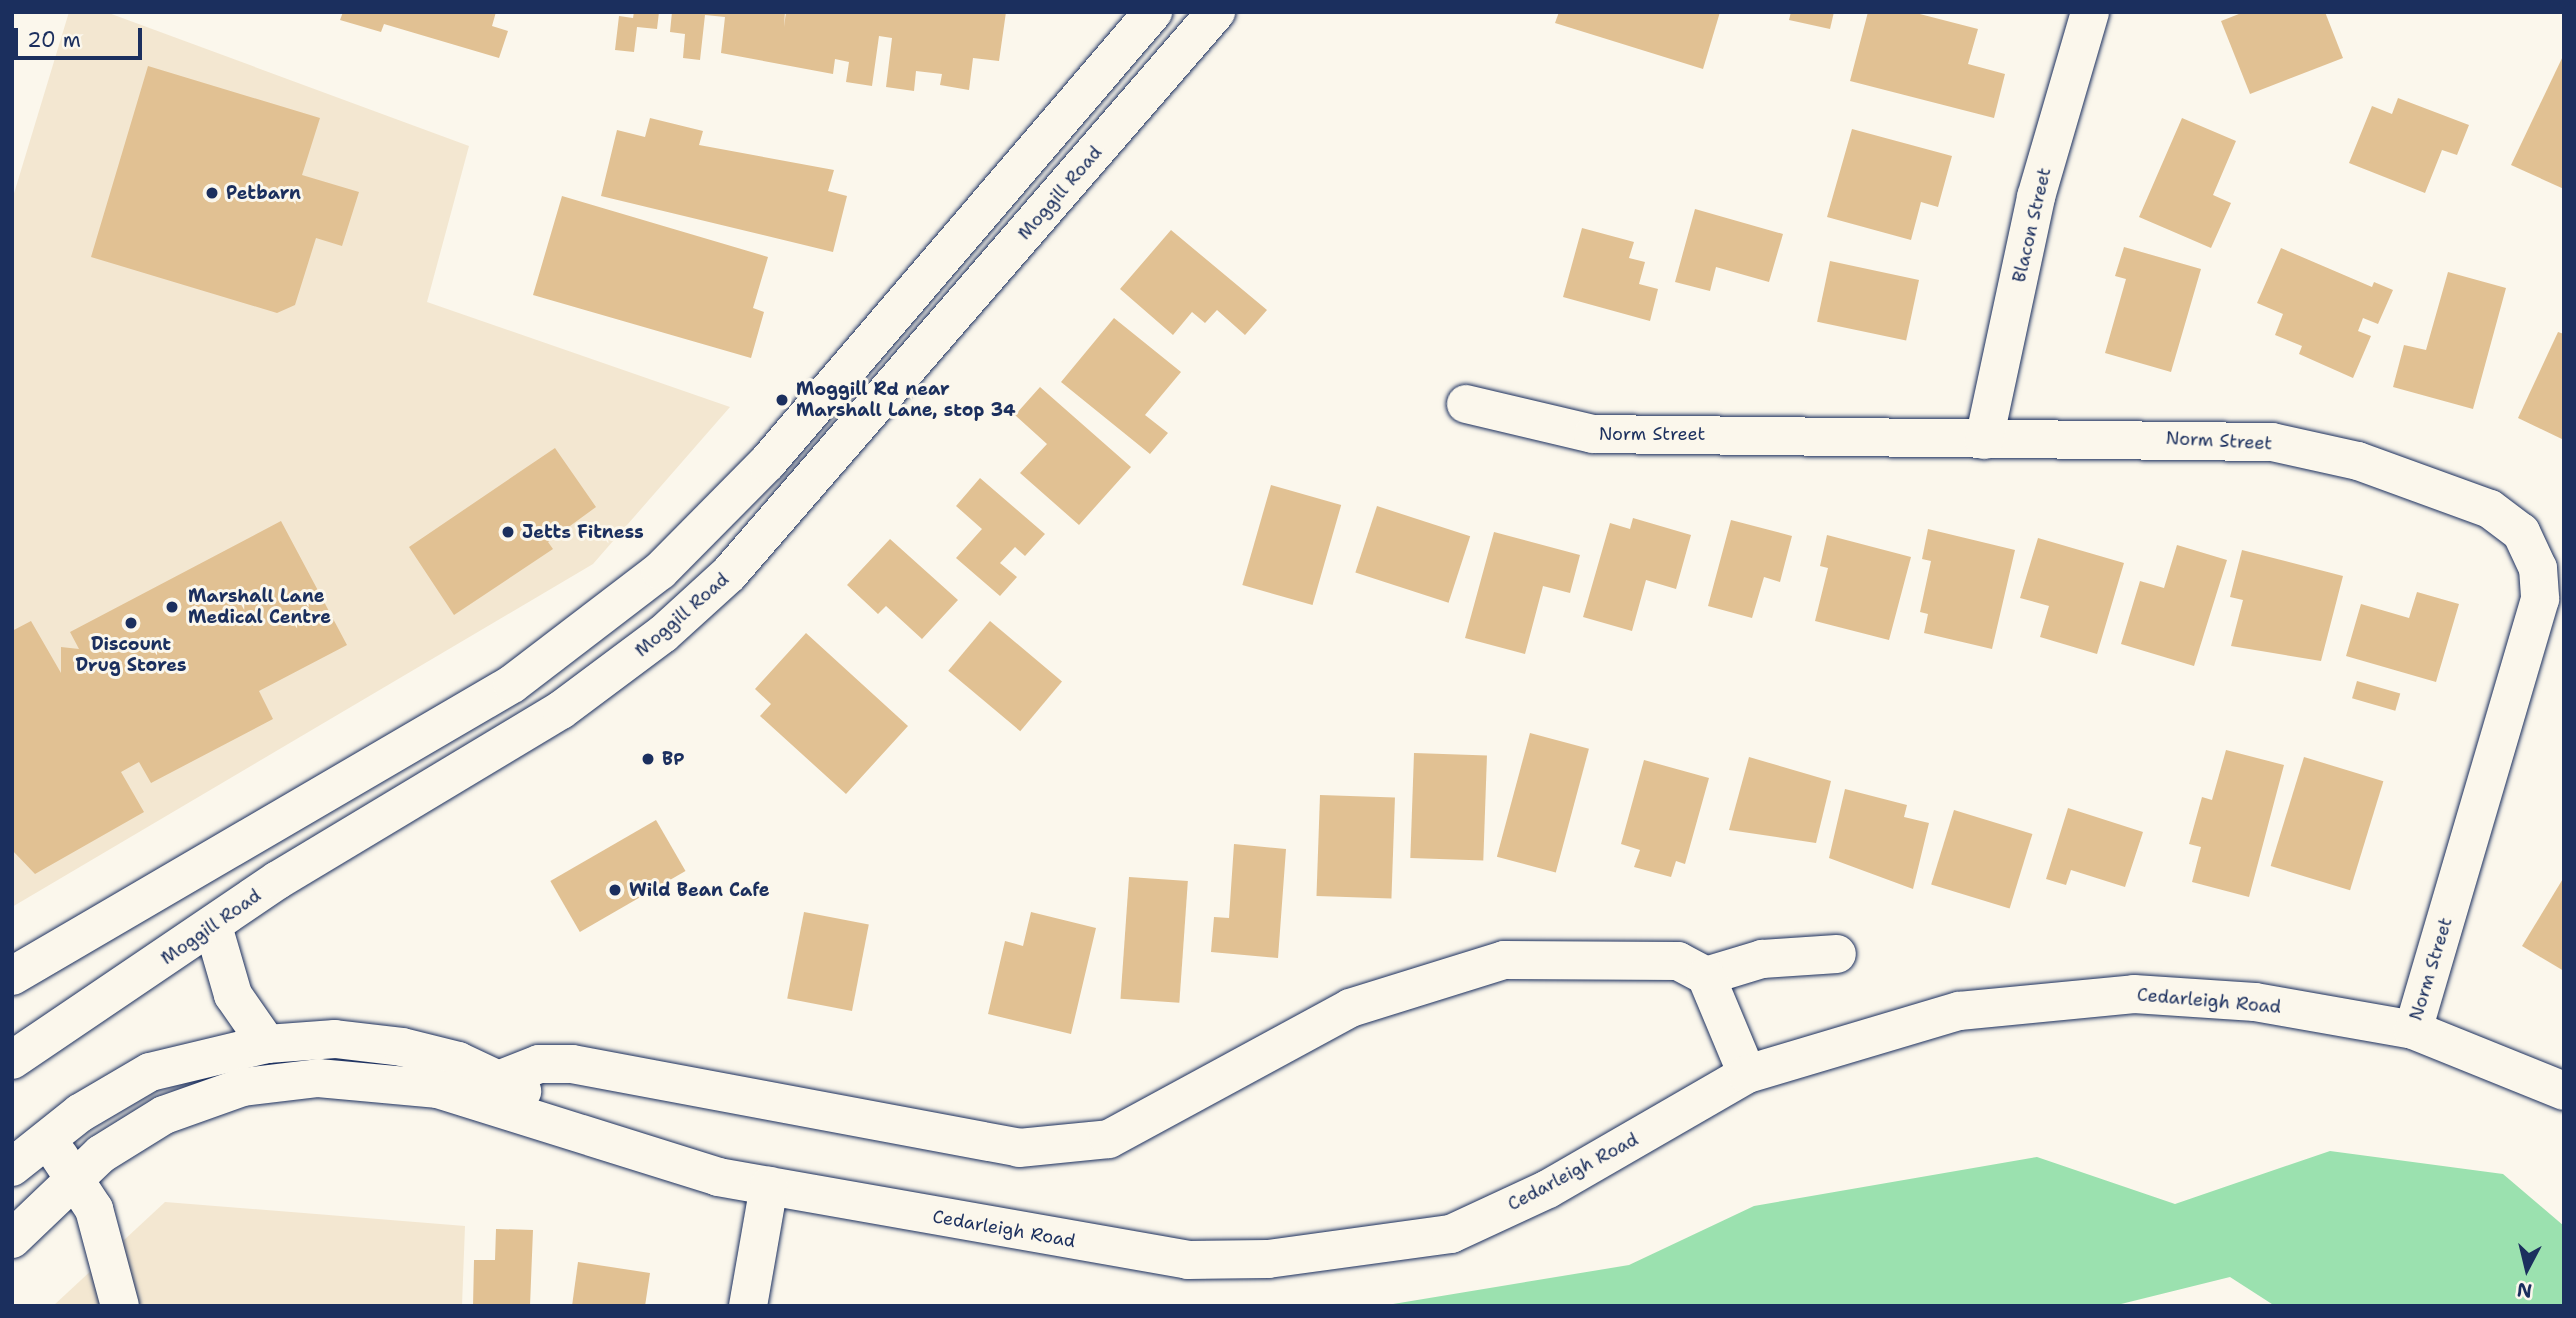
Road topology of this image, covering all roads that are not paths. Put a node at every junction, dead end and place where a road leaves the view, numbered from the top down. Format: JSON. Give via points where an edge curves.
{"nodes":[{"id":1,"x":1153,"y":12,"type":"edge"},
{"id":2,"x":1216,"y":12,"type":"edge"},
{"id":3,"x":2090,"y":12,"type":"edge"},
{"id":4,"x":1466,"y":404,"type":"dead end"},
{"id":5,"x":1984,"y":440,"type":"junction"},
{"id":6,"x":213,"y":926,"type":"junction"},
{"id":7,"x":1837,"y":954,"type":"dead end"},
{"id":8,"x":12,"y":976,"type":"edge"},
{"id":9,"x":1706,"y":976,"type":"junction"},
{"id":10,"x":2413,"y":1030,"type":"junction"},
{"id":11,"x":267,"y":1044,"type":"junction"},
{"id":12,"x":12,"y":1060,"type":"edge"},
{"id":13,"x":1747,"y":1074,"type":"junction"},
{"id":14,"x":501,"y":1079,"type":"junction"},
{"id":15,"x":2564,"y":1091,"type":"edge"},
{"id":16,"x":564,"y":1124,"type":"junction"},
{"id":17,"x":46,"y":1137,"type":"junction"},
{"id":18,"x":12,"y":1167,"type":"edge"},
{"id":19,"x":74,"y":1176,"type":"junction"},
{"id":20,"x":769,"y":1186,"type":"junction"},
{"id":21,"x":12,"y":1239,"type":"edge"},
{"id":22,"x":120,"y":1306,"type":"edge"},
{"id":23,"x":748,"y":1306,"type":"edge"}],
"edges":[{"from":1,"to":8,"type":"main road","via":[[759,472],[660,571],[512,684]]},
{"from":2,"to":6,"type":"main road","name":"Moggill Road","via":[[729,574],[654,642],[561,710]]},
{"from":3,"to":5,"type":"main road","name":"Blacon Street","via":[[2036,197]]},
{"from":4,"to":5,"type":"main road","name":"Norm Street","via":[[1592,434]]},
{"from":5,"to":10,"type":"main road","name":"Norm Street","via":[[2272,442],[2358,461],[2490,509],[2521,532],[2539,568],[2540,599]]},
{"from":6,"to":11,"type":"main road","via":[[233,995]]},
{"from":6,"to":12,"type":"main road","name":"Moggill Road"},
{"from":7,"to":9,"type":"main road","via":[[1762,959]]},
{"from":9,"to":13,"type":"main road"},
{"from":9,"to":14,"type":"main road","via":[[1678,961],[1504,960],[1350,1008],[1109,1139],[1019,1147],[572,1064],[539,1064]]},
{"from":10,"to":13,"type":"main road","name":"Cedarleigh Road","via":[[2255,1002],[2134,994],[1959,1012]]},
{"from":10,"to":15,"type":"main road","name":"Cedarleigh Road"},
{"from":11,"to":14,"type":"main road","name":"Cedarleigh Road","via":[[335,1039],[402,1047]]},
{"from":11,"to":17,"type":"main road","name":"Cedarleigh Road","via":[[150,1072]]},
{"from":13,"to":20,"type":"main road","name":"Cedarleigh Road","via":[[1548,1189],[1451,1234],[1268,1259],[1188,1260]]},
{"from":14,"to":16,"type":"main road","name":"Cedarleigh Road"},
{"from":16,"to":19,"type":"main road","name":"Cedarleigh Road","via":[[416,1083],[283,1080],[164,1115]]},
{"from":16,"to":20,"type":"main road","name":"Cedarleigh Road","via":[[676,1168]]},
{"from":17,"to":18,"type":"main road","name":"Cedarleigh Road"},
{"from":17,"to":19,"type":"main road"},
{"from":19,"to":21,"type":"main road","name":"Cedarleigh Road"},
{"from":19,"to":22,"type":"main road","via":[[106,1238]]},
{"from":20,"to":23,"type":"main road"}]}
